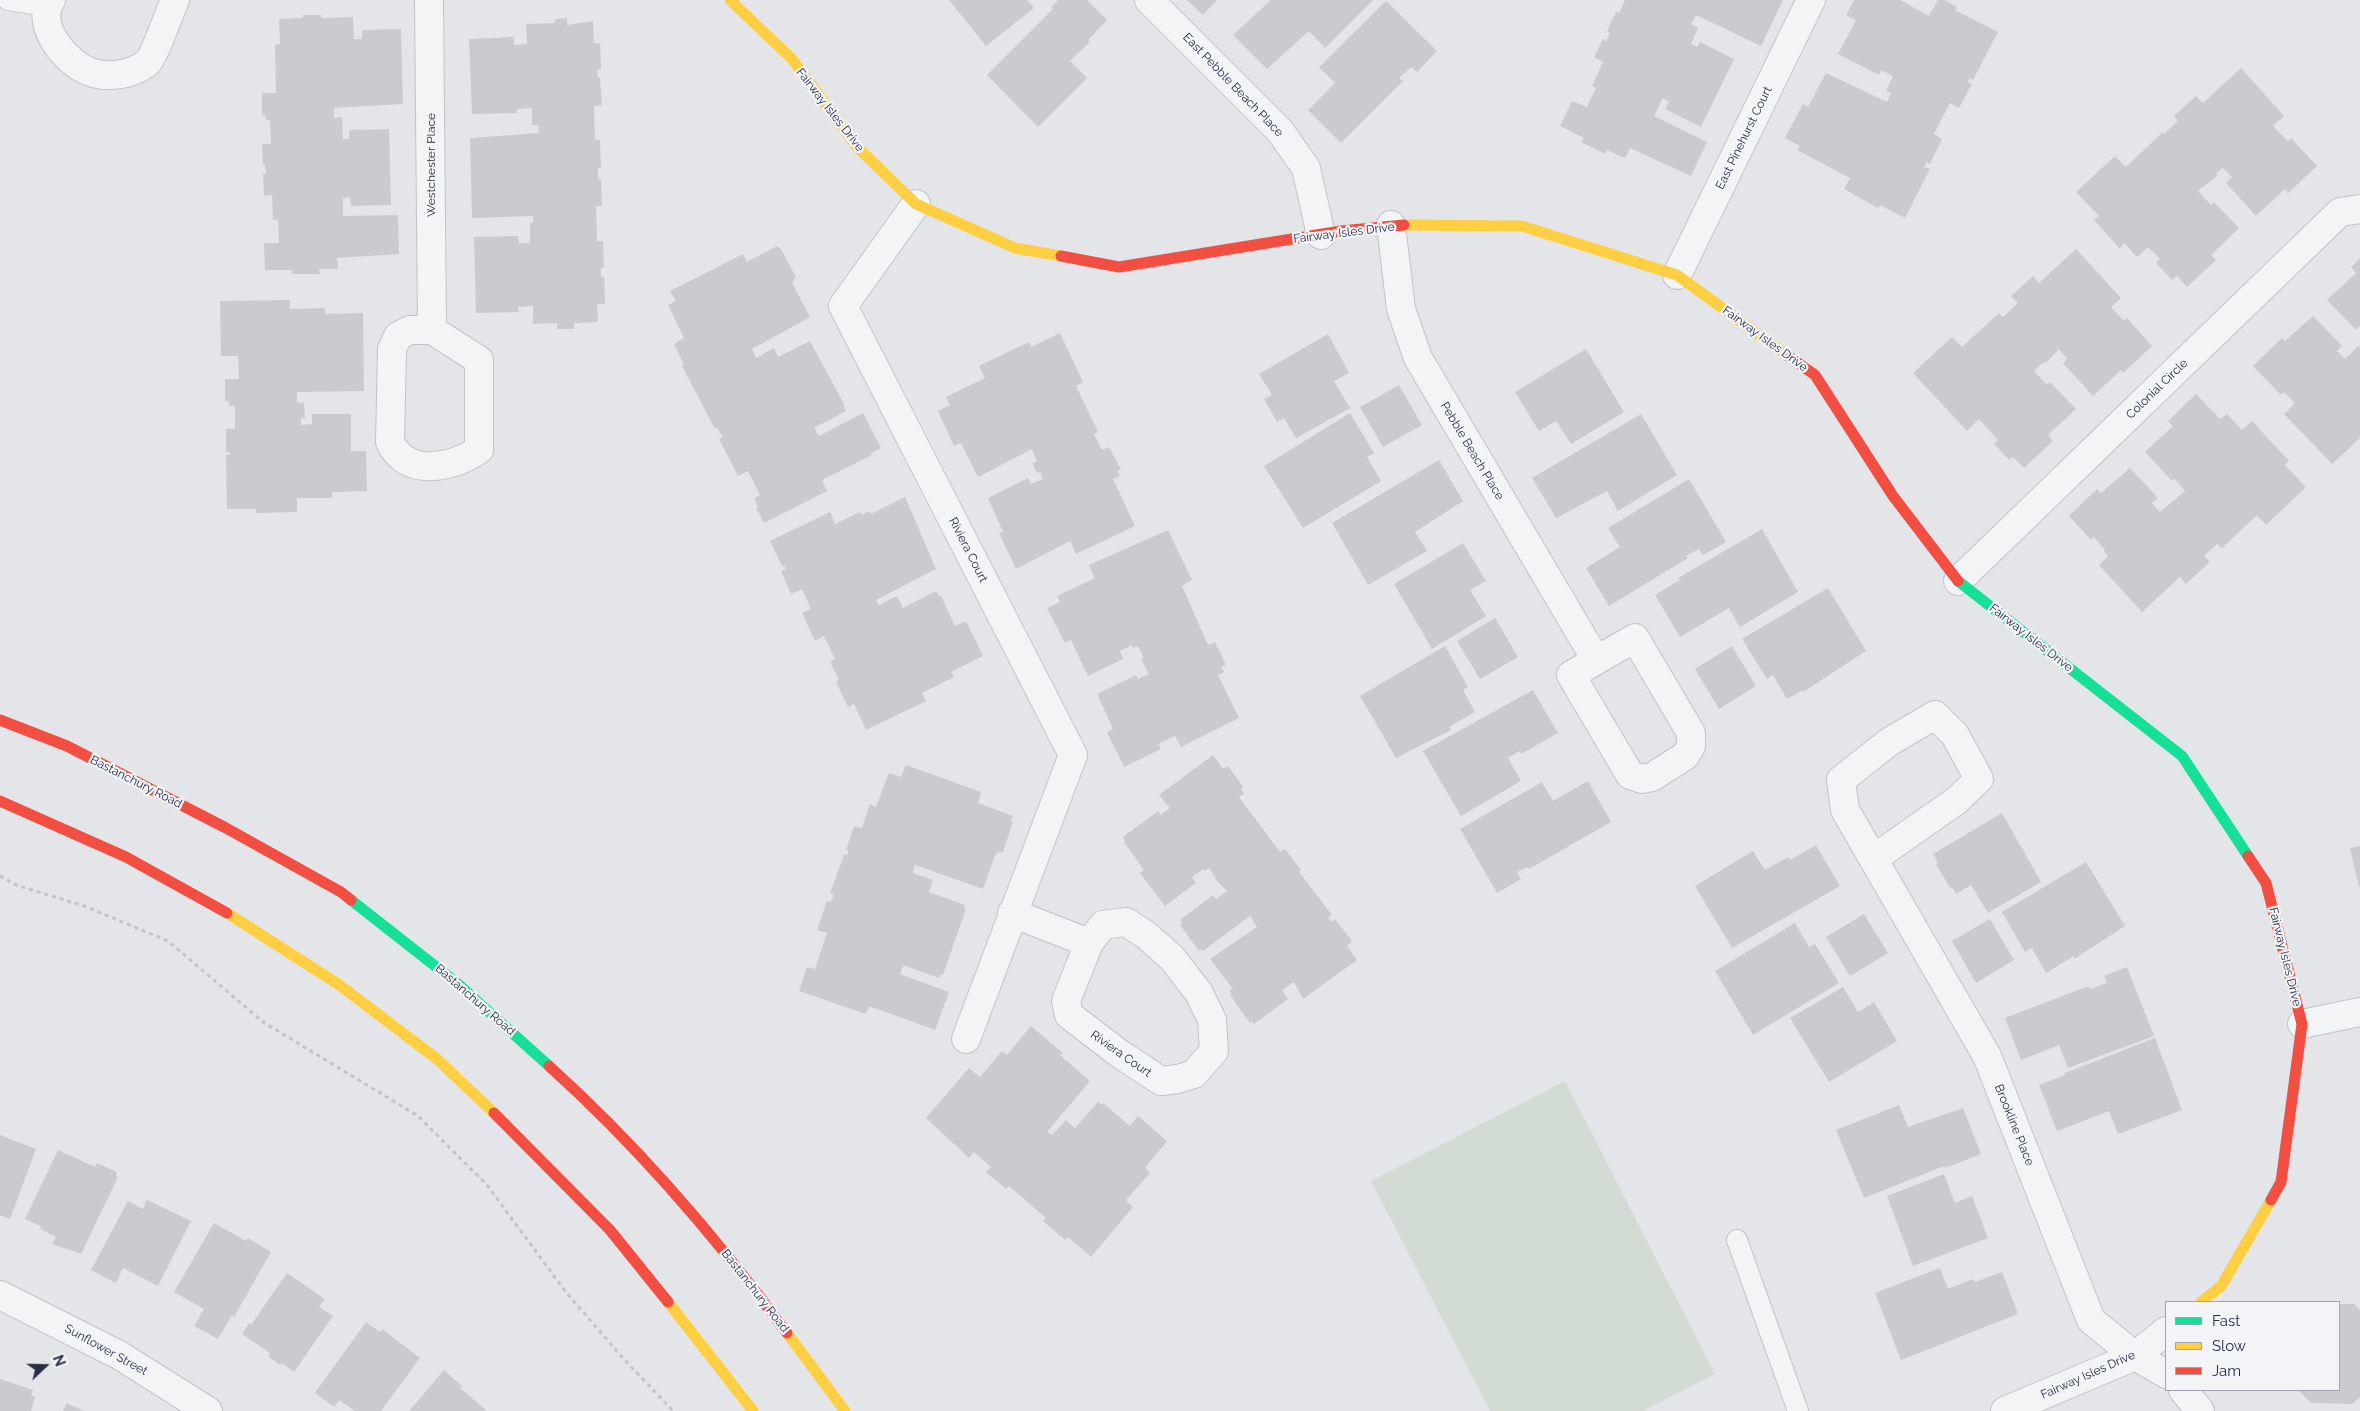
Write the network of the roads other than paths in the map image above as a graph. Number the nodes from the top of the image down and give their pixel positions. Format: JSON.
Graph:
{"nodes":[{"id":1,"x":8,"y":0,"type":"edge"},
{"id":2,"x":175,"y":0,"type":"edge"},
{"id":3,"x":429,"y":0,"type":"edge"},
{"id":4,"x":730,"y":0,"type":"edge"},
{"id":5,"x":1149,"y":0,"type":"edge"},
{"id":6,"x":1811,"y":0,"type":"edge"},
{"id":7,"x":49,"y":3,"type":"edge"},
{"id":8,"x":916,"y":204,"type":"junction"},
{"id":9,"x":2360,"y":209,"type":"edge"},
{"id":10,"x":1391,"y":225,"type":"junction"},
{"id":11,"x":1321,"y":235,"type":"junction"},
{"id":12,"x":1677,"y":275,"type":"junction"},
{"id":13,"x":432,"y":330,"type":"junction"},
{"id":14,"x":1958,"y":581,"type":"junction"},
{"id":15,"x":1596,"y":660,"type":"junction"},
{"id":16,"x":0,"y":720,"type":"edge"},
{"id":17,"x":0,"y":801,"type":"edge"},
{"id":18,"x":1873,"y":859,"type":"junction"},
{"id":19,"x":1012,"y":914,"type":"junction"},
{"id":20,"x":1088,"y":943,"type":"junction"},
{"id":21,"x":2360,"y":1012,"type":"edge"},
{"id":22,"x":2302,"y":1024,"type":"junction"},
{"id":23,"x":966,"y":1039,"type":"dead end"},
{"id":24,"x":1737,"y":1240,"type":"dead end"},
{"id":25,"x":0,"y":1295,"type":"edge"},
{"id":26,"x":2202,"y":1301,"type":"edge"},
{"id":27,"x":2165,"y":1332,"type":"edge"},
{"id":28,"x":2134,"y":1356,"type":"junction"},
{"id":29,"x":2165,"y":1373,"type":"edge"},
{"id":30,"x":2184,"y":1391,"type":"edge"},
{"id":31,"x":208,"y":1411,"type":"edge"},
{"id":32,"x":752,"y":1411,"type":"edge"},
{"id":33,"x":845,"y":1411,"type":"edge"},
{"id":34,"x":1798,"y":1411,"type":"edge"},
{"id":35,"x":2005,"y":1411,"type":"edge"},
{"id":36,"x":2200,"y":1411,"type":"edge"}],
"edges":[{"from":1,"to":7,"type":"lane"},
{"from":2,"to":7,"type":"street"},
{"from":3,"to":13,"type":"street","name":"Westchester Place"},
{"from":4,"to":8,"type":"street","name":"Fairway Isles Drive"},
{"from":5,"to":11,"type":"street","name":"East Pebble Beach Place"},
{"from":6,"to":12,"type":"street","name":"East Pinehurst Court"},
{"from":8,"to":11,"type":"street","name":"Fairway Isles Drive"},
{"from":8,"to":19,"type":"street","name":"Riviera Court"},
{"from":9,"to":14,"type":"street","name":"Colonial Circle"},
{"from":10,"to":11,"type":"street","name":"Fairway Isles Drive"},
{"from":10,"to":12,"type":"street","name":"Fairway Isles Drive"},
{"from":10,"to":15,"type":"street","name":"Pebble Beach Place"},
{"from":12,"to":14,"type":"street","name":"Fairway Isles Drive"},
{"from":13,"to":13,"type":"street"},
{"from":14,"to":22,"type":"street","name":"Fairway Isles Drive"},
{"from":15,"to":15,"type":"street"},
{"from":16,"to":33,"type":"street","name":"Bastanchury Road"},
{"from":17,"to":32,"type":"street"},
{"from":18,"to":18,"type":"street","name":"Brookline Place"},
{"from":18,"to":28,"type":"street","name":"Brookline Place"},
{"from":19,"to":20,"type":"street"},
{"from":19,"to":23,"type":"street","name":"Riviera Court"},
{"from":20,"to":20,"type":"street","name":"Riviera Court"},
{"from":21,"to":22,"type":"street"},
{"from":22,"to":26,"type":"street","name":"Fairway Isles Drive"},
{"from":24,"to":34,"type":"lane"},
{"from":25,"to":31,"type":"street","name":"Sunflower Street"},
{"from":27,"to":28,"type":"street","name":"Fairway Isles Drive"},
{"from":28,"to":29,"type":"street","name":"Brookline Place"},
{"from":28,"to":35,"type":"street","name":"Fairway Isles Drive"},
{"from":30,"to":36,"type":"street"}]}
